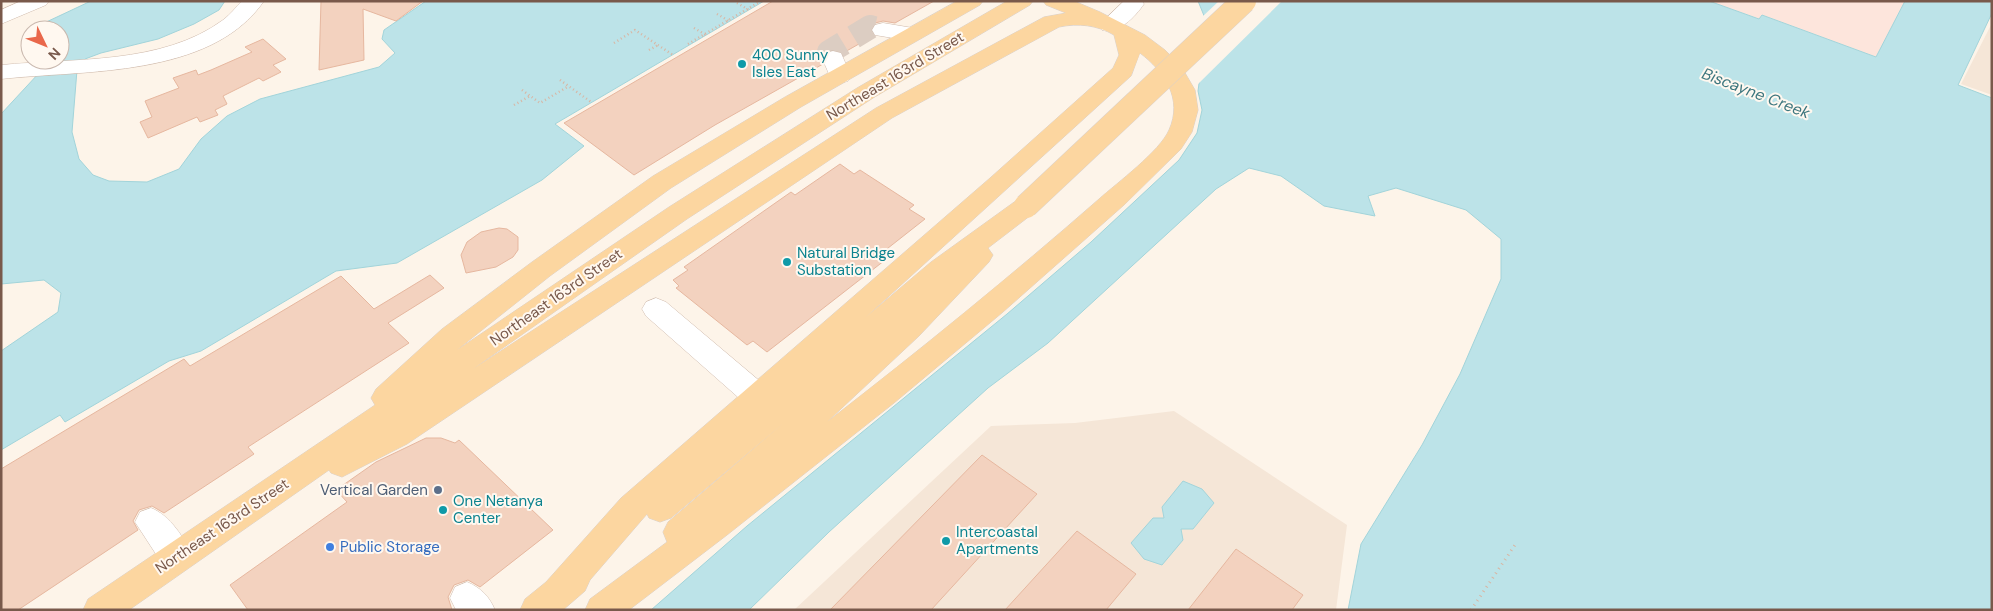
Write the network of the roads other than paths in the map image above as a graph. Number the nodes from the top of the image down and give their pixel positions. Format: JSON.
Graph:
{"nodes":[{"id":1,"x":39,"y":1,"type":"edge"},
{"id":2,"x":254,"y":1,"type":"edge"},
{"id":3,"x":973,"y":1,"type":"edge"},
{"id":4,"x":1023,"y":1,"type":"edge"},
{"id":5,"x":1053,"y":1,"type":"edge"},
{"id":6,"x":1244,"y":1,"type":"edge"},
{"id":7,"x":1133,"y":4,"type":"dead end"},
{"id":8,"x":1,"y":18,"type":"edge"},
{"id":9,"x":1112,"y":27,"type":"junction"},
{"id":10,"x":883,"y":30,"type":"tunnel mouth"},
{"id":11,"x":911,"y":34,"type":"junction"},
{"id":12,"x":1,"y":72,"type":"edge"},
{"id":13,"x":1026,"y":206,"type":"junction"},
{"id":14,"x":656,"y":309,"type":"dead end"},
{"id":15,"x":758,"y":397,"type":"junction"},
{"id":16,"x":315,"y":463,"type":"junction"},
{"id":17,"x":151,"y":522,"type":"dead end"},
{"id":18,"x":187,"y":551,"type":"junction"},
{"id":19,"x":548,"y":601,"type":"edge"},
{"id":20,"x":100,"y":610,"type":"edge"},
{"id":21,"x":588,"y":610,"type":"edge"},
{"id":22,"x":602,"y":610,"type":"edge"}],
"edges":[{"from":1,"to":8,"type":"street"},
{"from":2,"to":12,"type":"street"},
{"from":3,"to":11,"type":"main road"},
{"from":4,"to":16,"type":"main road","name":"Northeast 163rd Street"},
{"from":5,"to":9,"type":"main road"},
{"from":6,"to":13,"type":"main road","bridge":true},
{"from":7,"to":9,"type":"street"},
{"from":9,"to":15,"type":"main road"},
{"from":9,"to":18,"type":"main road"},
{"from":9,"to":22,"type":"main road"},
{"from":10,"to":11,"type":"street"},
{"from":11,"to":16,"type":"main road"},
{"from":13,"to":19,"type":"main road"},
{"from":13,"to":21,"type":"main road"},
{"from":14,"to":15,"type":"street"},
{"from":15,"to":19,"type":"main road"},
{"from":16,"to":18,"type":"main road","name":"Northeast 163rd Street"},
{"from":17,"to":18,"type":"street"},
{"from":18,"to":20,"type":"main road","name":"Northeast 163rd Street"}]}
